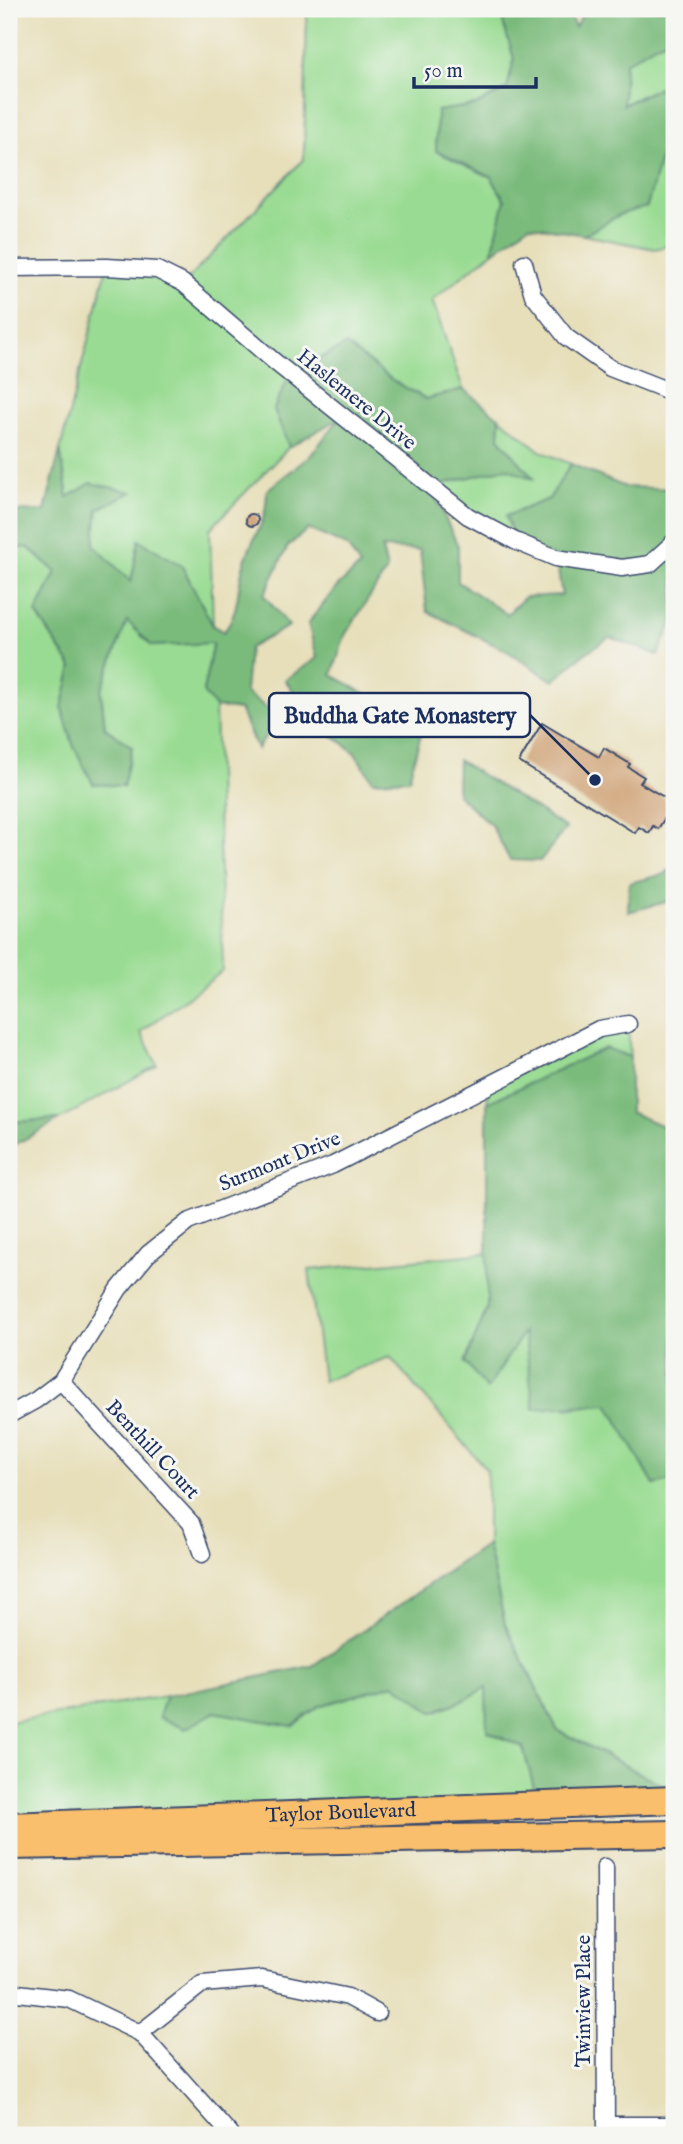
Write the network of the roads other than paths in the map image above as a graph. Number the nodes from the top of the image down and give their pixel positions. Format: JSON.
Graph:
{"nodes":[{"id":1,"x":524,"y":263,"type":"dead end"},
{"id":2,"x":9,"y":268,"type":"edge"},
{"id":3,"x":674,"y":393,"type":"edge"},
{"id":4,"x":674,"y":542,"type":"edge"},
{"id":5,"x":628,"y":1024,"type":"dead end"},
{"id":6,"x":61,"y":1381,"type":"junction"},
{"id":7,"x":9,"y":1415,"type":"edge"},
{"id":8,"x":202,"y":1554,"type":"dead end"},
{"id":9,"x":674,"y":1800,"type":"edge"},
{"id":10,"x":9,"y":1826,"type":"edge"},
{"id":11,"x":674,"y":1835,"type":"edge"},
{"id":12,"x":9,"y":1846,"type":"edge"},
{"id":13,"x":605,"y":1867,"type":"dead end"},
{"id":14,"x":9,"y":1992,"type":"edge"},
{"id":15,"x":377,"y":2013,"type":"dead end"},
{"id":16,"x":140,"y":2033,"type":"junction"},
{"id":17,"x":674,"y":2125,"type":"edge"},
{"id":18,"x":606,"y":2130,"type":"edge"},
{"id":19,"x":231,"y":2135,"type":"edge"}],
"edges":[{"from":1,"to":3,"type":"street"},
{"from":2,"to":4,"type":"street","name":"Haslemere Drive"},
{"from":5,"to":6,"type":"street","name":"Surmont Drive"},
{"from":6,"to":7,"type":"street","name":"Surmont Drive"},
{"from":6,"to":8,"type":"street","name":"Benthill Court"},
{"from":9,"to":10,"type":"main road","name":"Taylor Boulevard"},
{"from":11,"to":12,"type":"main road","name":"Taylor Boulevard"},
{"from":13,"to":18,"type":"street","name":"Twinview Place"},
{"from":14,"to":16,"type":"street"},
{"from":15,"to":16,"type":"street"},
{"from":16,"to":19,"type":"street"},
{"from":17,"to":18,"type":"street"}]}
